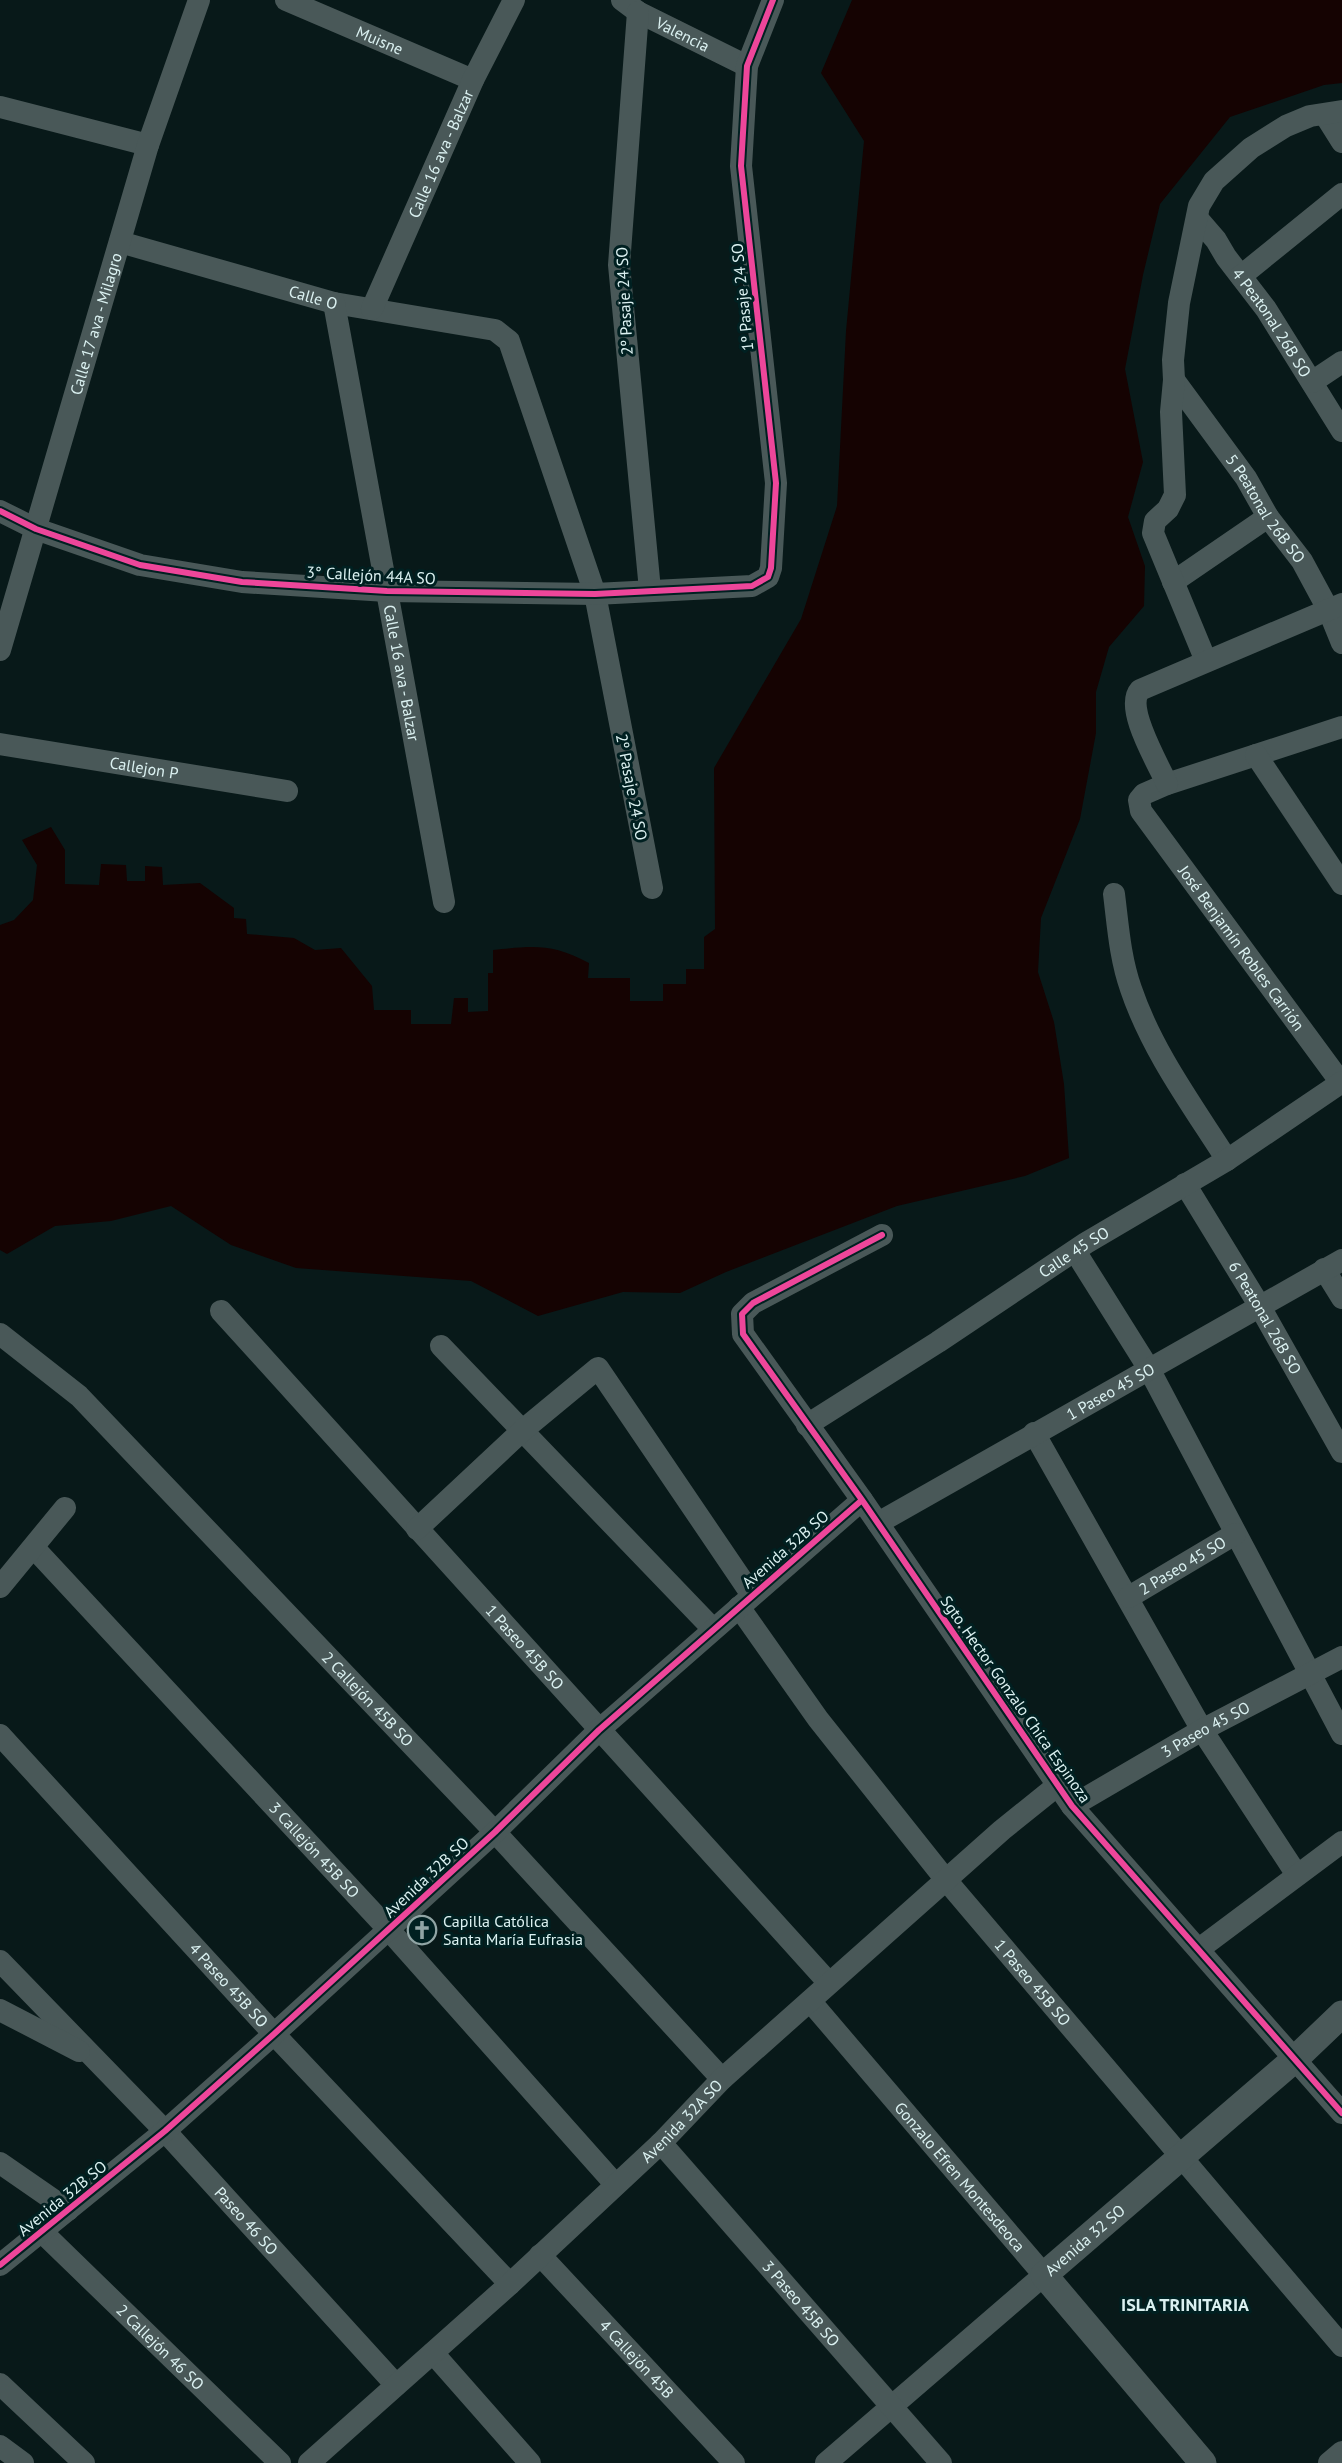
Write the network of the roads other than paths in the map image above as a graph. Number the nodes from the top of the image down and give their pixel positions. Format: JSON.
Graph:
{"nodes":[{"id":1,"x":200,"y":0,"type":"edge"},
{"id":2,"x":286,"y":0,"type":"edge"},
{"id":3,"x":514,"y":0,"type":"edge"},
{"id":4,"x":773,"y":0,"type":"edge"},
{"id":5,"x":630,"y":6,"type":"edge"},
{"id":6,"x":747,"y":66,"type":"junction"},
{"id":7,"x":473,"y":80,"type":"junction"},
{"id":8,"x":0,"y":107,"type":"edge"},
{"id":9,"x":1333,"y":113,"type":"edge"},
{"id":10,"x":1342,"y":142,"type":"edge"},
{"id":11,"x":148,"y":145,"type":"junction"},
{"id":12,"x":1342,"y":194,"type":"edge"},
{"id":13,"x":1197,"y":218,"type":"junction"},
{"id":14,"x":120,"y":242,"type":"junction"},
{"id":15,"x":1241,"y":276,"type":"junction"},
{"id":16,"x":334,"y":303,"type":"junction"},
{"id":17,"x":372,"y":309,"type":"junction"},
{"id":18,"x":508,"y":341,"type":"joint"},
{"id":19,"x":1342,"y":362,"type":"edge"},
{"id":20,"x":1174,"y":380,"type":"junction"},
{"id":21,"x":1312,"y":382,"type":"junction"},
{"id":22,"x":1342,"y":431,"type":"edge"},
{"id":23,"x":0,"y":511,"type":"edge"},
{"id":24,"x":1268,"y":517,"type":"junction"},
{"id":25,"x":36,"y":529,"type":"junction"},
{"id":26,"x":1173,"y":582,"type":"junction"},
{"id":27,"x":752,"y":586,"type":"joint"},
{"id":28,"x":650,"y":590,"type":"junction"},
{"id":29,"x":387,"y":591,"type":"junction"},
{"id":30,"x":595,"y":594,"type":"junction"},
{"id":31,"x":1335,"y":607,"type":"edge"},
{"id":32,"x":1342,"y":643,"type":"edge"},
{"id":33,"x":0,"y":650,"type":"edge"},
{"id":34,"x":1206,"y":661,"type":"junction"},
{"id":35,"x":1342,"y":727,"type":"edge"},
{"id":36,"x":0,"y":744,"type":"edge"},
{"id":37,"x":1256,"y":755,"type":"junction"},
{"id":38,"x":1167,"y":784,"type":"junction"},
{"id":39,"x":287,"y":791,"type":"dead end"},
{"id":40,"x":1342,"y":885,"type":"edge"},
{"id":41,"x":652,"y":888,"type":"dead end"},
{"id":42,"x":1114,"y":894,"type":"dead end"},
{"id":43,"x":444,"y":902,"type":"dead end"},
{"id":44,"x":1342,"y":1083,"type":"edge"},
{"id":45,"x":1227,"y":1160,"type":"junction"},
{"id":46,"x":1185,"y":1184,"type":"junction"},
{"id":47,"x":882,"y":1235,"type":"dead end"},
{"id":48,"x":1075,"y":1251,"type":"junction"},
{"id":49,"x":1333,"y":1264,"type":"edge"},
{"id":50,"x":1342,"y":1298,"type":"edge"},
{"id":51,"x":1259,"y":1305,"type":"junction"},
{"id":52,"x":221,"y":1311,"type":"dead end"},
{"id":53,"x":0,"y":1334,"type":"edge"},
{"id":54,"x":441,"y":1346,"type":"dead end"},
{"id":55,"x":1149,"y":1370,"type":"junction"},
{"id":56,"x":807,"y":1425,"type":"junction"},
{"id":57,"x":523,"y":1430,"type":"junction"},
{"id":58,"x":1034,"y":1433,"type":"junction"},
{"id":59,"x":1342,"y":1452,"type":"edge"},
{"id":60,"x":862,"y":1500,"type":"junction"},
{"id":61,"x":65,"y":1508,"type":"dead end"},
{"id":62,"x":878,"y":1523,"type":"junction"},
{"id":63,"x":417,"y":1529,"type":"junction"},
{"id":64,"x":1235,"y":1534,"type":"junction"},
{"id":65,"x":34,"y":1548,"type":"junction"},
{"id":66,"x":0,"y":1587,"type":"edge"},
{"id":67,"x":1129,"y":1597,"type":"junction"},
{"id":68,"x":745,"y":1601,"type":"junction"},
{"id":69,"x":713,"y":1629,"type":"junction"},
{"id":70,"x":1342,"y":1657,"type":"edge"},
{"id":71,"x":1311,"y":1674,"type":"junction"},
{"id":72,"x":599,"y":1730,"type":"junction"},
{"id":73,"x":1202,"y":1730,"type":"junction"},
{"id":74,"x":1342,"y":1734,"type":"edge"},
{"id":75,"x":0,"y":1735,"type":"edge"},
{"id":76,"x":1058,"y":1785,"type":"junction"},
{"id":77,"x":1072,"y":1806,"type":"junction"},
{"id":78,"x":495,"y":1832,"type":"junction"},
{"id":79,"x":1342,"y":1842,"type":"edge"},
{"id":80,"x":1297,"y":1875,"type":"junction"},
{"id":81,"x":946,"y":1880,"type":"junction"},
{"id":82,"x":389,"y":1930,"type":"junction"},
{"id":83,"x":1199,"y":1949,"type":"junction"},
{"id":84,"x":0,"y":1961,"type":"edge"},
{"id":85,"x":829,"y":1983,"type":"junction"},
{"id":86,"x":810,"y":2001,"type":"junction"},
{"id":87,"x":0,"y":2010,"type":"edge"},
{"id":88,"x":1342,"y":2014,"type":"edge"},
{"id":89,"x":274,"y":2034,"type":"junction"},
{"id":90,"x":1295,"y":2059,"type":"junction"},
{"id":91,"x":96,"y":2060,"type":"junction"},
{"id":92,"x":722,"y":2079,"type":"junction"},
{"id":93,"x":1342,"y":2113,"type":"edge"},
{"id":94,"x":165,"y":2131,"type":"junction"},
{"id":95,"x":662,"y":2144,"type":"junction"},
{"id":96,"x":1182,"y":2157,"type":"junction"},
{"id":97,"x":0,"y":2163,"type":"edge"},
{"id":98,"x":615,"y":2184,"type":"junction"},
{"id":99,"x":68,"y":2210,"type":"junction"},
{"id":100,"x":42,"y":2232,"type":"junction"},
{"id":101,"x":540,"y":2255,"type":"junction"},
{"id":102,"x":0,"y":2265,"type":"edge"},
{"id":103,"x":1044,"y":2275,"type":"junction"},
{"id":104,"x":510,"y":2284,"type":"junction"},
{"id":105,"x":1342,"y":2346,"type":"edge"},
{"id":106,"x":433,"y":2353,"type":"junction"},
{"id":107,"x":0,"y":2384,"type":"edge"},
{"id":108,"x":396,"y":2385,"type":"junction"},
{"id":109,"x":892,"y":2407,"type":"junction"},
{"id":110,"x":0,"y":2446,"type":"edge"},
{"id":111,"x":1342,"y":2452,"type":"edge"},
{"id":112,"x":319,"y":2460,"type":"edge"},
{"id":113,"x":24,"y":2463,"type":"edge"},
{"id":114,"x":84,"y":2463,"type":"edge"},
{"id":115,"x":280,"y":2463,"type":"edge"},
{"id":116,"x":530,"y":2463,"type":"edge"},
{"id":117,"x":734,"y":2463,"type":"edge"},
{"id":118,"x":826,"y":2463,"type":"edge"},
{"id":119,"x":941,"y":2463,"type":"edge"},
{"id":120,"x":1203,"y":2463,"type":"edge"},
{"id":121,"x":1329,"y":2463,"type":"edge"}],
"edges":[{"from":1,"to":11,"type":"street","name":"Calle 17 ava - Milagro"},
{"from":2,"to":7,"type":"street","name":"Muisne"},
{"from":3,"to":7,"type":"street","name":"Calle 16 ava - Balzar"},
{"from":4,"to":6,"type":"street","name":"1º Pasaje 24 SO"},
{"from":5,"to":6,"type":"street","name":"Valencia"},
{"from":5,"to":28,"type":"street","name":"2º Pasaje 24 SO"},
{"from":6,"to":27,"type":"street","name":"1º Pasaje 24 SO"},
{"from":7,"to":17,"type":"street","name":"Calle 16 ava - Balzar"},
{"from":8,"to":11,"type":"street"},
{"from":9,"to":10,"type":"street"},
{"from":9,"to":13,"type":"street"},
{"from":11,"to":14,"type":"street","name":"Calle 17 ava - Milagro"},
{"from":12,"to":15,"type":"street"},
{"from":13,"to":15,"type":"street","name":"4 Peatonal 26B SO"},
{"from":13,"to":20,"type":"street"},
{"from":14,"to":16,"type":"street","name":"Calle O"},
{"from":14,"to":25,"type":"street","name":"Calle 17 ava - Milagro"},
{"from":15,"to":21,"type":"street","name":"4 Peatonal 26B SO"},
{"from":16,"to":17,"type":"street","name":"Calle O"},
{"from":16,"to":29,"type":"street","name":"Calle 16 ava - Balzar"},
{"from":17,"to":18,"type":"street","name":"Calle O"},
{"from":18,"to":30,"type":"street","name":"2º Pasaje 24 SO"},
{"from":19,"to":21,"type":"street"},
{"from":20,"to":24,"type":"street","name":"5 Peatonal 26B SO"},
{"from":20,"to":26,"type":"street"},
{"from":21,"to":22,"type":"street","name":"4 Peatonal 26B SO"},
{"from":23,"to":25,"type":"street","name":"3° Callejón 44A SO"},
{"from":24,"to":26,"type":"street"},
{"from":24,"to":31,"type":"street","name":"5 Peatonal 26B SO"},
{"from":25,"to":29,"type":"street","name":"3° Callejón 44A SO"},
{"from":25,"to":33,"type":"street","name":"Calle 17 ava - Milagro"},
{"from":26,"to":34,"type":"street"},
{"from":27,"to":28,"type":"street","name":"3° Callejón 44A SO"},
{"from":28,"to":30,"type":"street","name":"3° Callejón 44A SO"},
{"from":29,"to":30,"type":"street","name":"3° Callejón 44A SO"},
{"from":29,"to":43,"type":"street","name":"Calle 16 ava - Balzar"},
{"from":30,"to":41,"type":"street","name":"2º Pasaje 24 SO"},
{"from":31,"to":32,"type":"street","name":"5 Peatonal 26B SO"},
{"from":31,"to":34,"type":"street"},
{"from":34,"to":38,"type":"street"},
{"from":35,"to":37,"type":"street"},
{"from":36,"to":39,"type":"street","name":"Callejon P"},
{"from":37,"to":38,"type":"street"},
{"from":37,"to":40,"type":"street"},
{"from":38,"to":44,"type":"street","name":"José Benjamín Robles Carrión"},
{"from":42,"to":45,"type":"street"},
{"from":44,"to":45,"type":"street","name":"Calle 45 SO"},
{"from":45,"to":46,"type":"street","name":"Calle 45 SO"},
{"from":46,"to":48,"type":"street","name":"Calle 45 SO"},
{"from":46,"to":51,"type":"street","name":"6 Peatonal 26B SO"},
{"from":47,"to":56,"type":"street","name":"Sgto. Hector Gonzalo Chica Espinoza"},
{"from":48,"to":55,"type":"street"},
{"from":48,"to":56,"type":"street","name":"Calle 45 SO"},
{"from":49,"to":50,"type":"street"},
{"from":49,"to":51,"type":"street","name":"1 Paseo 45 SO"},
{"from":51,"to":55,"type":"street","name":"1 Paseo 45 SO"},
{"from":51,"to":59,"type":"street","name":"6 Peatonal 26B SO"},
{"from":52,"to":63,"type":"street","name":"1 Paseo 45B SO"},
{"from":53,"to":78,"type":"street","name":"2 Callejón 45B SO"},
{"from":54,"to":57,"type":"street"},
{"from":55,"to":58,"type":"street","name":"1 Paseo 45 SO"},
{"from":55,"to":64,"type":"street"},
{"from":56,"to":60,"type":"street","name":"Sgto. Hector Gonzalo Chica Espinoza"},
{"from":57,"to":63,"type":"street"},
{"from":57,"to":68,"type":"street","name":"1 Paseo 45B SO"},
{"from":57,"to":69,"type":"street"},
{"from":58,"to":62,"type":"street","name":"1 Paseo 45 SO"},
{"from":58,"to":67,"type":"street"},
{"from":60,"to":62,"type":"street","name":"Sgto. Hector Gonzalo Chica Espinoza"},
{"from":60,"to":68,"type":"street","name":"Avenida 32B SO"},
{"from":61,"to":65,"type":"street"},
{"from":62,"to":76,"type":"street","name":"Sgto. Hector Gonzalo Chica Espinoza"},
{"from":63,"to":72,"type":"street","name":"1 Paseo 45B SO"},
{"from":64,"to":67,"type":"street","name":"2 Paseo 45 SO"},
{"from":64,"to":71,"type":"street"},
{"from":65,"to":66,"type":"street"},
{"from":65,"to":82,"type":"street","name":"3 Callejón 45B SO"},
{"from":67,"to":73,"type":"street"},
{"from":68,"to":69,"type":"street","name":"Avenida 32B SO"},
{"from":68,"to":81,"type":"street","name":"1 Paseo 45B SO"},
{"from":69,"to":72,"type":"street","name":"Avenida 32B SO"},
{"from":70,"to":71,"type":"street","name":"3 Paseo 45 SO"},
{"from":71,"to":73,"type":"street","name":"3 Paseo 45 SO"},
{"from":71,"to":74,"type":"street"},
{"from":72,"to":78,"type":"street","name":"Avenida 32B SO"},
{"from":72,"to":85,"type":"street","name":"1 Paseo 45B SO"},
{"from":73,"to":77,"type":"street","name":"3 Paseo 45 SO"},
{"from":73,"to":80,"type":"street"},
{"from":75,"to":89,"type":"street","name":"4 Paseo 45B SO"},
{"from":76,"to":77,"type":"street","name":"Sgto. Hector Gonzalo Chica Espinoza"},
{"from":76,"to":81,"type":"street","name":"Avenida 32A SO"},
{"from":77,"to":83,"type":"street","name":"Sgto. Hector Gonzalo Chica Espinoza"},
{"from":78,"to":82,"type":"street","name":"Avenida 32B SO"},
{"from":78,"to":92,"type":"street","name":"2 Callejón 45B SO"},
{"from":79,"to":80,"type":"street"},
{"from":80,"to":83,"type":"street"},
{"from":81,"to":85,"type":"street","name":"Avenida 32A SO"},
{"from":81,"to":96,"type":"street","name":"1 Paseo 45B SO"},
{"from":82,"to":89,"type":"street","name":"Avenida 32B SO"},
{"from":82,"to":98,"type":"street","name":"3 Callejón 45B SO"},
{"from":83,"to":90,"type":"street","name":"Sgto. Hector Gonzalo Chica Espinoza"},
{"from":84,"to":91,"type":"street","name":"Paseo 46 SO"},
{"from":85,"to":86,"type":"street","name":"Avenida 32A SO"},
{"from":86,"to":92,"type":"street","name":"Avenida 32A SO"},
{"from":86,"to":103,"type":"street","name":"Gonzalo Efren Montesdeoca"},
{"from":87,"to":91,"type":"street","name":"Paseo 46 SO"},
{"from":88,"to":90,"type":"street","name":"Avenida 32 SO"},
{"from":89,"to":94,"type":"street","name":"Avenida 32B SO"},
{"from":89,"to":104,"type":"street","name":"4 Paseo 45B SO"},
{"from":90,"to":93,"type":"street","name":"Sgto. Hector Gonzalo Chica Espinoza"},
{"from":90,"to":96,"type":"street","name":"Avenida 32 SO"},
{"from":91,"to":94,"type":"street","name":"Paseo 46 SO"},
{"from":92,"to":95,"type":"street","name":"Avenida 32A SO"},
{"from":94,"to":99,"type":"street","name":"Avenida 32B SO"},
{"from":94,"to":108,"type":"street","name":"Paseo 46 SO"},
{"from":95,"to":98,"type":"street","name":"Avenida 32A SO"},
{"from":95,"to":109,"type":"street","name":"3 Paseo 45B SO"},
{"from":96,"to":103,"type":"street","name":"Avenida 32 SO"},
{"from":96,"to":105,"type":"street","name":"1 Paseo 45B SO"},
{"from":97,"to":99,"type":"street"},
{"from":98,"to":101,"type":"street","name":"Avenida 32A SO"},
{"from":99,"to":100,"type":"street","name":"Avenida 32B SO"},
{"from":100,"to":102,"type":"street","name":"Avenida 32B SO"},
{"from":100,"to":115,"type":"street","name":"2 Callejón 46 SO"},
{"from":101,"to":104,"type":"street","name":"Avenida 32A SO"},
{"from":101,"to":117,"type":"street","name":"4 Callejón 45B"},
{"from":103,"to":109,"type":"street","name":"Avenida 32 SO"},
{"from":103,"to":120,"type":"street","name":"Gonzalo Efren Montesdeoca"},
{"from":104,"to":106,"type":"street","name":"Avenida 32A SO"},
{"from":106,"to":108,"type":"street","name":"Avenida 32A SO"},
{"from":106,"to":116,"type":"street"},
{"from":107,"to":114,"type":"street"},
{"from":108,"to":112,"type":"street","name":"Avenida 32A SO"},
{"from":109,"to":118,"type":"street","name":"Avenida 32 SO"},
{"from":109,"to":119,"type":"street","name":"3 Paseo 45B SO"},
{"from":110,"to":113,"type":"street"},
{"from":111,"to":121,"type":"street"}]}
